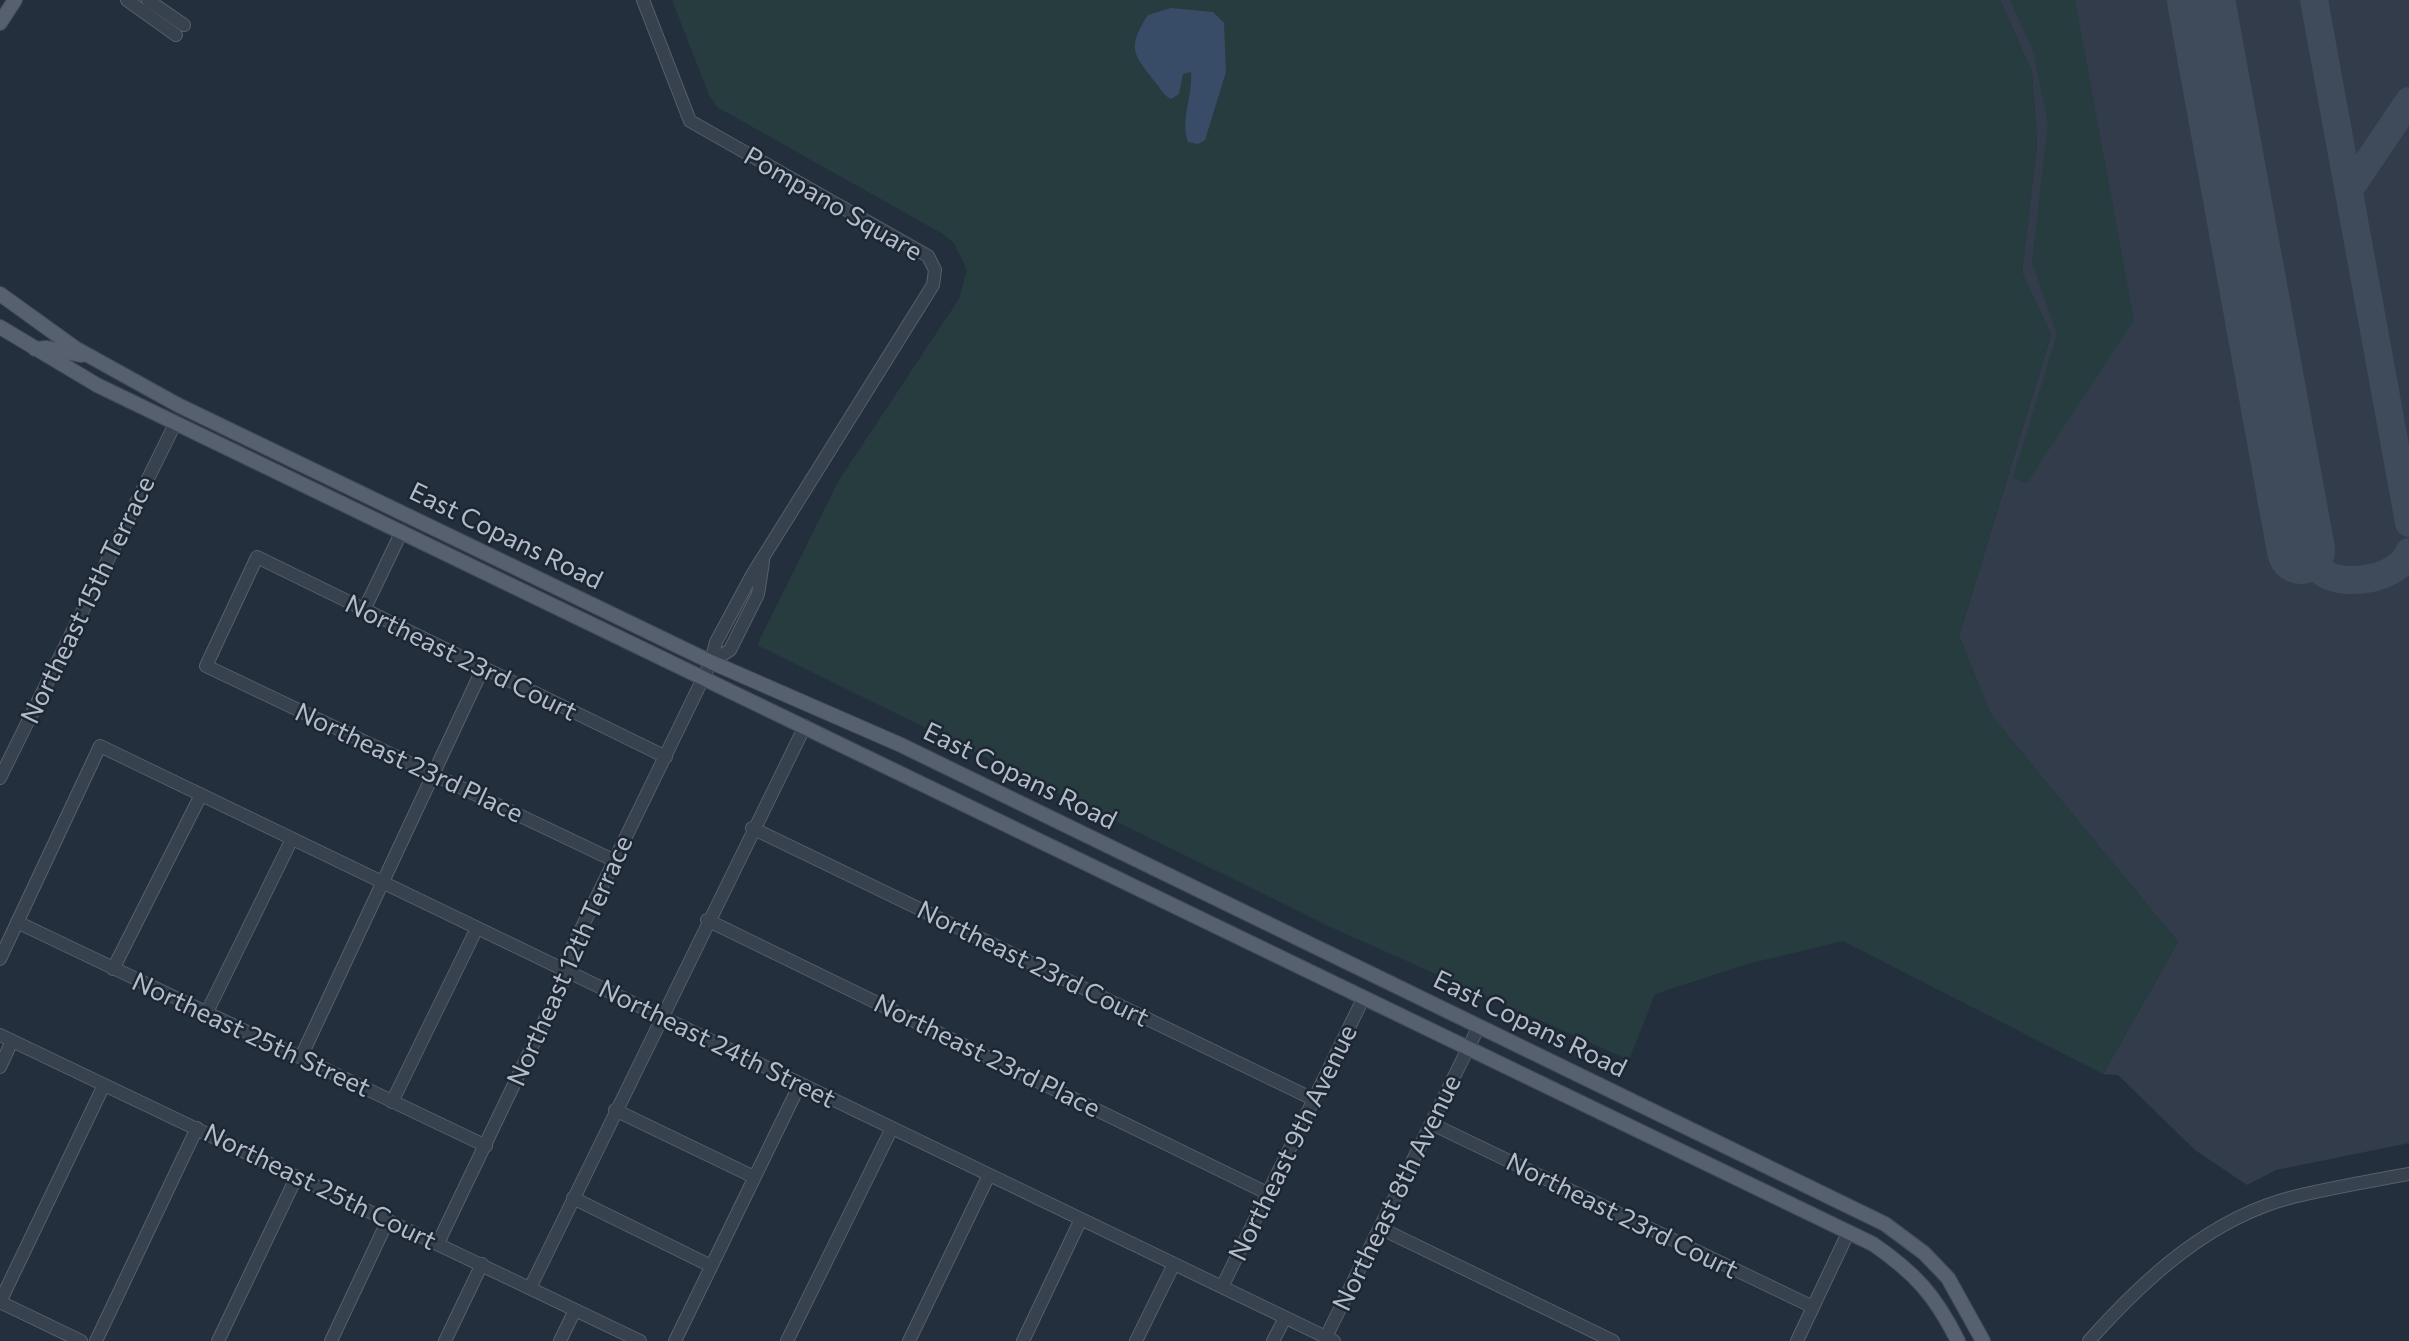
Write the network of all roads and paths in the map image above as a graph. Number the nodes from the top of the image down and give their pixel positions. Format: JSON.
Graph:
{"nodes":[{"id":1,"x":15,"y":0,"type":"edge"},
{"id":2,"x":127,"y":0,"type":"edge"},
{"id":3,"x":148,"y":0,"type":"edge"},
{"id":4,"x":643,"y":0,"type":"edge"},
{"id":5,"x":0,"y":23,"type":"edge"},
{"id":6,"x":0,"y":294,"type":"edge"},
{"id":7,"x":0,"y":327,"type":"edge"},
{"id":8,"x":34,"y":349,"type":"junction"},
{"id":9,"x":89,"y":356,"type":"junction"},
{"id":10,"x":176,"y":422,"type":"junction"},
{"id":11,"x":403,"y":514,"type":"junction"},
{"id":12,"x":375,"y":519,"type":"junction"},
{"id":13,"x":430,"y":527,"type":"junction"},
{"id":14,"x":402,"y":531,"type":"junction"},
{"id":15,"x":364,"y":610,"type":"junction"},
{"id":16,"x":711,"y":662,"type":"junction"},
{"id":17,"x":206,"y":666,"type":"joint"},
{"id":18,"x":482,"y":670,"type":"junction"},
{"id":19,"x":702,"y":679,"type":"junction"},
{"id":20,"x":804,"y":726,"type":"junction"},
{"id":21,"x":666,"y":757,"type":"junction"},
{"id":22,"x":432,"y":774,"type":"junction"},
{"id":23,"x":0,"y":778,"type":"edge"},
{"id":24,"x":201,"y":795,"type":"junction"},
{"id":25,"x":752,"y":828,"type":"junction"},
{"id":26,"x":292,"y":839,"type":"junction"},
{"id":27,"x":613,"y":860,"type":"junction"},
{"id":28,"x":383,"y":883,"type":"junction"},
{"id":29,"x":707,"y":920,"type":"junction"},
{"id":30,"x":17,"y":922,"type":"junction"},
{"id":31,"x":477,"y":928,"type":"junction"},
{"id":32,"x":0,"y":959,"type":"edge"},
{"id":33,"x":113,"y":969,"type":"junction"},
{"id":34,"x":563,"y":970,"type":"junction"},
{"id":35,"x":1363,"y":999,"type":"junction"},
{"id":36,"x":206,"y":1014,"type":"junction"},
{"id":37,"x":660,"y":1016,"type":"junction"},
{"id":38,"x":1479,"y":1026,"type":"junction"},
{"id":39,"x":6,"y":1038,"type":"edge"},
{"id":40,"x":1468,"y":1049,"type":"junction"},
{"id":41,"x":301,"y":1057,"type":"junction"},
{"id":42,"x":0,"y":1067,"type":"edge"},
{"id":43,"x":800,"y":1084,"type":"junction"},
{"id":44,"x":104,"y":1085,"type":"junction"},
{"id":45,"x":1313,"y":1099,"type":"junction"},
{"id":46,"x":392,"y":1102,"type":"junction"},
{"id":47,"x":615,"y":1110,"type":"junction"},
{"id":48,"x":1432,"y":1124,"type":"junction"},
{"id":49,"x":197,"y":1128,"type":"junction"},
{"id":50,"x":892,"y":1128,"type":"junction"},
{"id":51,"x":486,"y":1146,"type":"junction"},
{"id":52,"x":2409,"y":1174,"type":"edge"},
{"id":53,"x":989,"y":1175,"type":"junction"},
{"id":54,"x":297,"y":1176,"type":"junction"},
{"id":55,"x":754,"y":1177,"type":"junction"},
{"id":56,"x":1267,"y":1193,"type":"junction"},
{"id":57,"x":573,"y":1198,"type":"junction"},
{"id":58,"x":1081,"y":1219,"type":"junction"},
{"id":59,"x":388,"y":1220,"type":"junction"},
{"id":60,"x":1380,"y":1228,"type":"junction"},
{"id":61,"x":1848,"y":1233,"type":"junction"},
{"id":62,"x":438,"y":1244,"type":"junction"},
{"id":63,"x":482,"y":1264,"type":"junction"},
{"id":64,"x":1174,"y":1264,"type":"junction"},
{"id":65,"x":711,"y":1266,"type":"junction"},
{"id":66,"x":530,"y":1287,"type":"junction"},
{"id":67,"x":1222,"y":1287,"type":"junction"},
{"id":68,"x":0,"y":1302,"type":"edge"},
{"id":69,"x":1813,"y":1307,"type":"junction"},
{"id":70,"x":575,"y":1310,"type":"junction"},
{"id":71,"x":1285,"y":1318,"type":"junction"},
{"id":72,"x":1330,"y":1339,"type":"edge"},
{"id":73,"x":2095,"y":1340,"type":"edge"},
{"id":74,"x":81,"y":1341,"type":"edge"},
{"id":75,"x":96,"y":1341,"type":"edge"},
{"id":76,"x":218,"y":1341,"type":"edge"},
{"id":77,"x":331,"y":1341,"type":"edge"},
{"id":78,"x":445,"y":1341,"type":"edge"},
{"id":79,"x":560,"y":1341,"type":"edge"},
{"id":80,"x":640,"y":1341,"type":"edge"},
{"id":81,"x":675,"y":1341,"type":"edge"},
{"id":82,"x":786,"y":1341,"type":"edge"},
{"id":83,"x":909,"y":1341,"type":"edge"},
{"id":84,"x":1023,"y":1341,"type":"edge"},
{"id":85,"x":1136,"y":1341,"type":"edge"},
{"id":86,"x":1273,"y":1341,"type":"edge"},
{"id":87,"x":1614,"y":1341,"type":"edge"},
{"id":88,"x":1797,"y":1341,"type":"edge"},
{"id":89,"x":1958,"y":1341,"type":"edge"},
{"id":90,"x":1983,"y":1341,"type":"edge"}],
"edges":[{"from":1,"to":5,"type":"main road"},
{"from":2,"to":3,"type":"street"},
{"from":4,"to":16,"type":"street","name":"Pompano Square"},
{"from":6,"to":9,"type":"main road","name":"East Copans Road"},
{"from":7,"to":8,"type":"main road","name":"East Copans Road"},
{"from":8,"to":9,"type":"main road"},
{"from":8,"to":10,"type":"main road","name":"East Copans Road"},
{"from":9,"to":11,"type":"main road","name":"East Copans Road"},
{"from":10,"to":12,"type":"main road","name":"East Copans Road"},
{"from":10,"to":23,"type":"street","name":"Northeast 15th Terrace"},
{"from":11,"to":12,"type":"main road"},
{"from":11,"to":13,"type":"main road","name":"East Copans Road"},
{"from":12,"to":14,"type":"main road","name":"East Copans Road"},
{"from":13,"to":14,"type":"main road"},
{"from":13,"to":16,"type":"main road","name":"East Copans Road"},
{"from":14,"to":15,"type":"street"},
{"from":14,"to":19,"type":"main road","name":"East Copans Road"},
{"from":15,"to":17,"type":"street","name":"Northeast 23rd Court"},
{"from":15,"to":18,"type":"street","name":"Northeast 23rd Court"},
{"from":16,"to":19,"type":"street","name":"Pompano Square"},
{"from":16,"to":38,"type":"main road","name":"East Copans Road"},
{"from":17,"to":22,"type":"street","name":"Northeast 23rd Place"},
{"from":18,"to":21,"type":"street","name":"Northeast 23rd Court"},
{"from":18,"to":22,"type":"street"},
{"from":19,"to":20,"type":"main road","name":"East Copans Road"},
{"from":19,"to":21,"type":"street","name":"Northeast 12th Terrace"},
{"from":20,"to":25,"type":"street"},
{"from":20,"to":35,"type":"main road","name":"East Copans Road"},
{"from":21,"to":27,"type":"street","name":"Northeast 12th Terrace"},
{"from":22,"to":27,"type":"street","name":"Northeast 23rd Place"},
{"from":22,"to":28,"type":"street"},
{"from":24,"to":26,"type":"street","name":"Northeast 24th Street"},
{"from":24,"to":30,"type":"street","name":"Northeast 24th Street"},
{"from":24,"to":33,"type":"street"},
{"from":25,"to":29,"type":"street"},
{"from":25,"to":45,"type":"street","name":"Northeast 23rd Court"},
{"from":26,"to":28,"type":"street","name":"Northeast 24th Street"},
{"from":26,"to":36,"type":"street"},
{"from":27,"to":34,"type":"street","name":"Northeast 12th Terrace"},
{"from":28,"to":31,"type":"street","name":"Northeast 24th Street"},
{"from":28,"to":41,"type":"street"},
{"from":29,"to":37,"type":"street"},
{"from":29,"to":56,"type":"street","name":"Northeast 23rd Place"},
{"from":30,"to":32,"type":"street"},
{"from":30,"to":33,"type":"street","name":"Northeast 25th Street"},
{"from":31,"to":34,"type":"street","name":"Northeast 24th Street"},
{"from":31,"to":46,"type":"street"},
{"from":33,"to":36,"type":"street","name":"Northeast 25th Street"},
{"from":34,"to":37,"type":"street","name":"Northeast 24th Street"},
{"from":34,"to":51,"type":"street","name":"Northeast 12th Terrace"},
{"from":35,"to":40,"type":"main road","name":"East Copans Road"},
{"from":35,"to":45,"type":"street","name":"Northeast 9th Avenue"},
{"from":36,"to":41,"type":"street","name":"Northeast 25th Street"},
{"from":37,"to":43,"type":"street","name":"Northeast 24th Street"},
{"from":37,"to":47,"type":"street"},
{"from":38,"to":40,"type":"street","name":"Northeast 8th Avenue"},
{"from":38,"to":90,"type":"main road","name":"East Copans Road"},
{"from":39,"to":42,"type":"street"},
{"from":39,"to":44,"type":"street","name":"Northeast 25th Court"},
{"from":40,"to":48,"type":"street","name":"Northeast 8th Avenue"},
{"from":40,"to":61,"type":"main road","name":"East Copans Road"},
{"from":41,"to":46,"type":"street","name":"Northeast 25th Street"},
{"from":43,"to":50,"type":"street","name":"Northeast 24th Street"},
{"from":43,"to":55,"type":"street"},
{"from":44,"to":49,"type":"street","name":"Northeast 25th Court"},
{"from":44,"to":68,"type":"street"},
{"from":45,"to":56,"type":"street","name":"Northeast 9th Avenue"},
{"from":46,"to":51,"type":"street","name":"Northeast 25th Street"},
{"from":47,"to":55,"type":"street"},
{"from":47,"to":57,"type":"street"},
{"from":48,"to":60,"type":"street","name":"Northeast 8th Avenue"},
{"from":48,"to":69,"type":"street","name":"Northeast 23rd Court"},
{"from":49,"to":54,"type":"street","name":"Northeast 25th Court"},
{"from":49,"to":75,"type":"street"},
{"from":50,"to":53,"type":"street","name":"Northeast 24th Street"},
{"from":50,"to":82,"type":"street"},
{"from":51,"to":62,"type":"street","name":"Northeast 12th Terrace"},
{"from":52,"to":73,"type":"street"},
{"from":53,"to":58,"type":"street","name":"Northeast 24th Street"},
{"from":53,"to":83,"type":"street"},
{"from":54,"to":59,"type":"street","name":"Northeast 25th Court"},
{"from":54,"to":76,"type":"street"},
{"from":55,"to":65,"type":"street"},
{"from":56,"to":67,"type":"street","name":"Northeast 9th Avenue"},
{"from":57,"to":65,"type":"street"},
{"from":57,"to":66,"type":"street"},
{"from":58,"to":64,"type":"street","name":"Northeast 24th Street"},
{"from":58,"to":84,"type":"street"},
{"from":59,"to":62,"type":"street","name":"Northeast 25th Court"},
{"from":59,"to":77,"type":"street"},
{"from":60,"to":72,"type":"street","name":"Northeast 8th Avenue"},
{"from":60,"to":87,"type":"street"},
{"from":61,"to":69,"type":"street"},
{"from":61,"to":89,"type":"main road","name":"East Copans Road"},
{"from":62,"to":63,"type":"street","name":"Northeast 25th Court"},
{"from":63,"to":66,"type":"street","name":"Northeast 25th Court"},
{"from":63,"to":78,"type":"street"},
{"from":64,"to":67,"type":"street","name":"Northeast 24th Street"},
{"from":64,"to":85,"type":"street"},
{"from":65,"to":81,"type":"street"},
{"from":66,"to":70,"type":"street","name":"Northeast 25th Court"},
{"from":67,"to":71,"type":"street","name":"Northeast 24th Street"},
{"from":68,"to":74,"type":"street"},
{"from":69,"to":88,"type":"street"},
{"from":70,"to":79,"type":"street"},
{"from":70,"to":80,"type":"street","name":"Northeast 25th Court"},
{"from":71,"to":72,"type":"street","name":"Northeast 24th Street"},
{"from":71,"to":86,"type":"street"}]}
